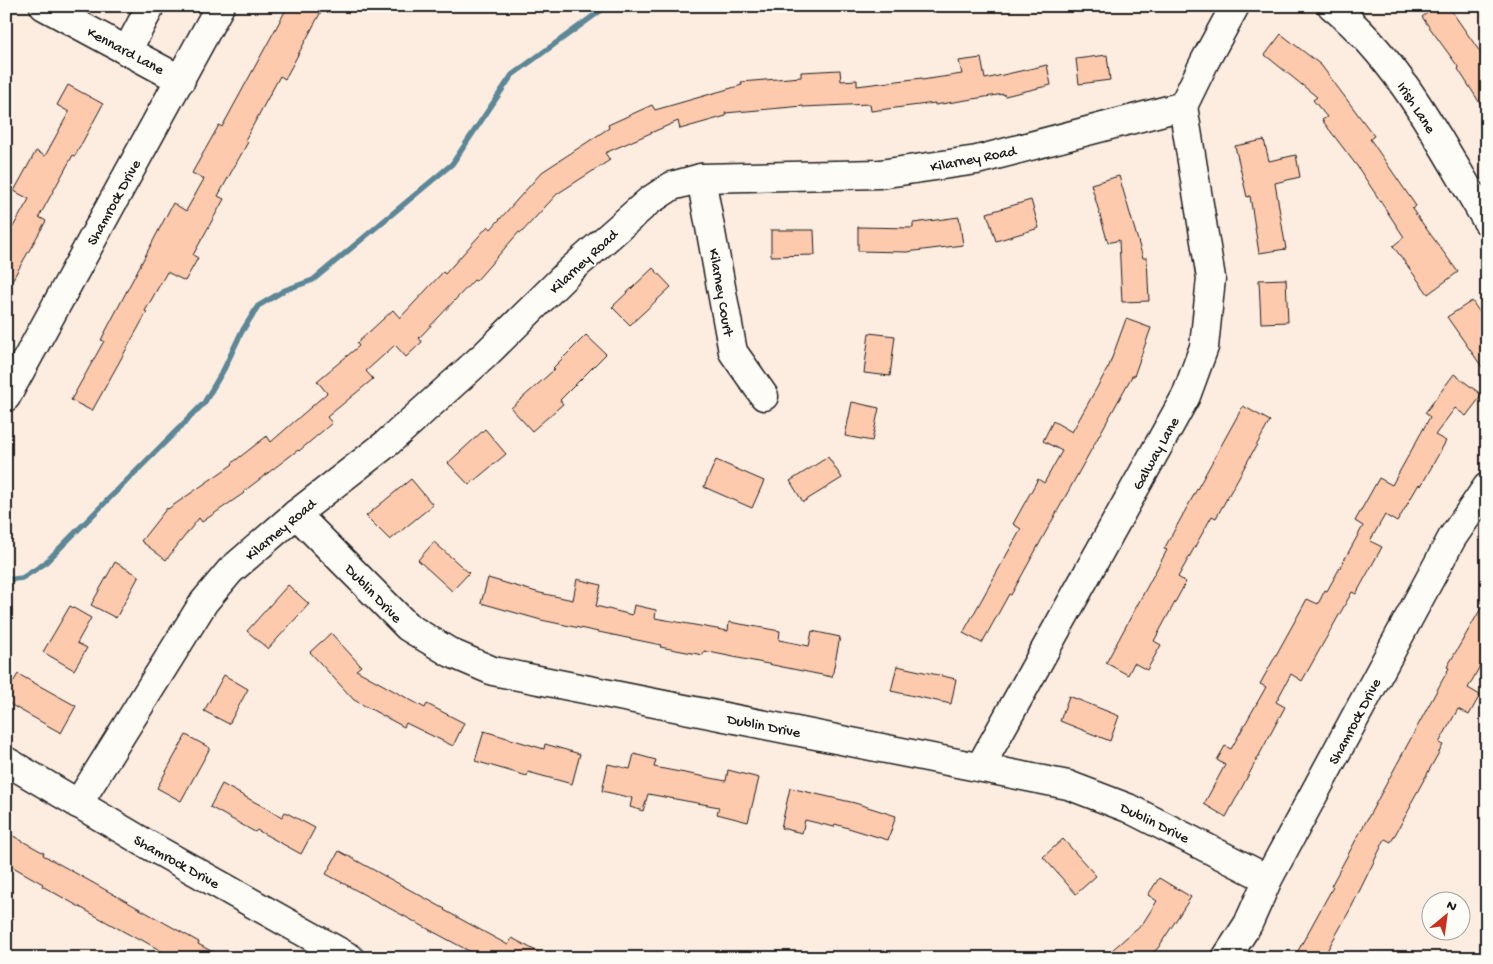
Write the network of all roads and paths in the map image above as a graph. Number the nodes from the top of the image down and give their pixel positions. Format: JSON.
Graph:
{"nodes":[{"id":1,"x":44,"y":6,"type":"edge"},
{"id":2,"x":220,"y":6,"type":"edge"},
{"id":3,"x":1235,"y":6,"type":"edge"},
{"id":4,"x":1332,"y":6,"type":"edge"},
{"id":5,"x":151,"y":12,"type":"edge"},
{"id":6,"x":86,"y":16,"type":"edge"},
{"id":7,"x":127,"y":51,"type":"junction"},
{"id":8,"x":181,"y":80,"type":"junction"},
{"id":9,"x":1183,"y":106,"type":"junction"},
{"id":10,"x":702,"y":178,"type":"junction"},
{"id":11,"x":1487,"y":221,"type":"edge"},
{"id":12,"x":764,"y":396,"type":"dead end"},
{"id":13,"x":6,"y":397,"type":"edge"},
{"id":14,"x":1487,"y":487,"type":"edge"},
{"id":15,"x":296,"y":514,"type":"junction"},
{"id":16,"x":6,"y":760,"type":"edge"},
{"id":17,"x":980,"y":767,"type":"junction"},
{"id":18,"x":78,"y":804,"type":"junction"},
{"id":19,"x":1268,"y":879,"type":"junction"},
{"id":20,"x":350,"y":958,"type":"edge"},
{"id":21,"x":1226,"y":958,"type":"edge"}],
"edges":[{"from":1,"to":6,"type":"street","name":"Kennard Lane"},
{"from":2,"to":8,"type":"street","name":"Shamrock Drive"},
{"from":3,"to":9,"type":"street"},
{"from":4,"to":11,"type":"street","name":"Irish Lane"},
{"from":5,"to":7,"type":"street"},
{"from":6,"to":7,"type":"street","name":"Kennard Lane"},
{"from":7,"to":8,"type":"street","name":"Kennard Lane"},
{"from":8,"to":13,"type":"street","name":"Shamrock Drive"},
{"from":9,"to":10,"type":"street","name":"Kilarney Road"},
{"from":9,"to":17,"type":"street","name":"Galway Lane"},
{"from":10,"to":12,"type":"street","name":"Kilarney Court"},
{"from":10,"to":15,"type":"street","name":"Kilarney Road"},
{"from":14,"to":19,"type":"street","name":"Shamrock Drive"},
{"from":15,"to":17,"type":"street","name":"Dublin Drive"},
{"from":15,"to":18,"type":"street","name":"Kilarney Road"},
{"from":16,"to":18,"type":"street","name":"Shamrock Drive"},
{"from":17,"to":19,"type":"street","name":"Dublin Drive"},
{"from":18,"to":20,"type":"street","name":"Shamrock Drive"},
{"from":19,"to":21,"type":"street","name":"Shamrock Drive"}]}
